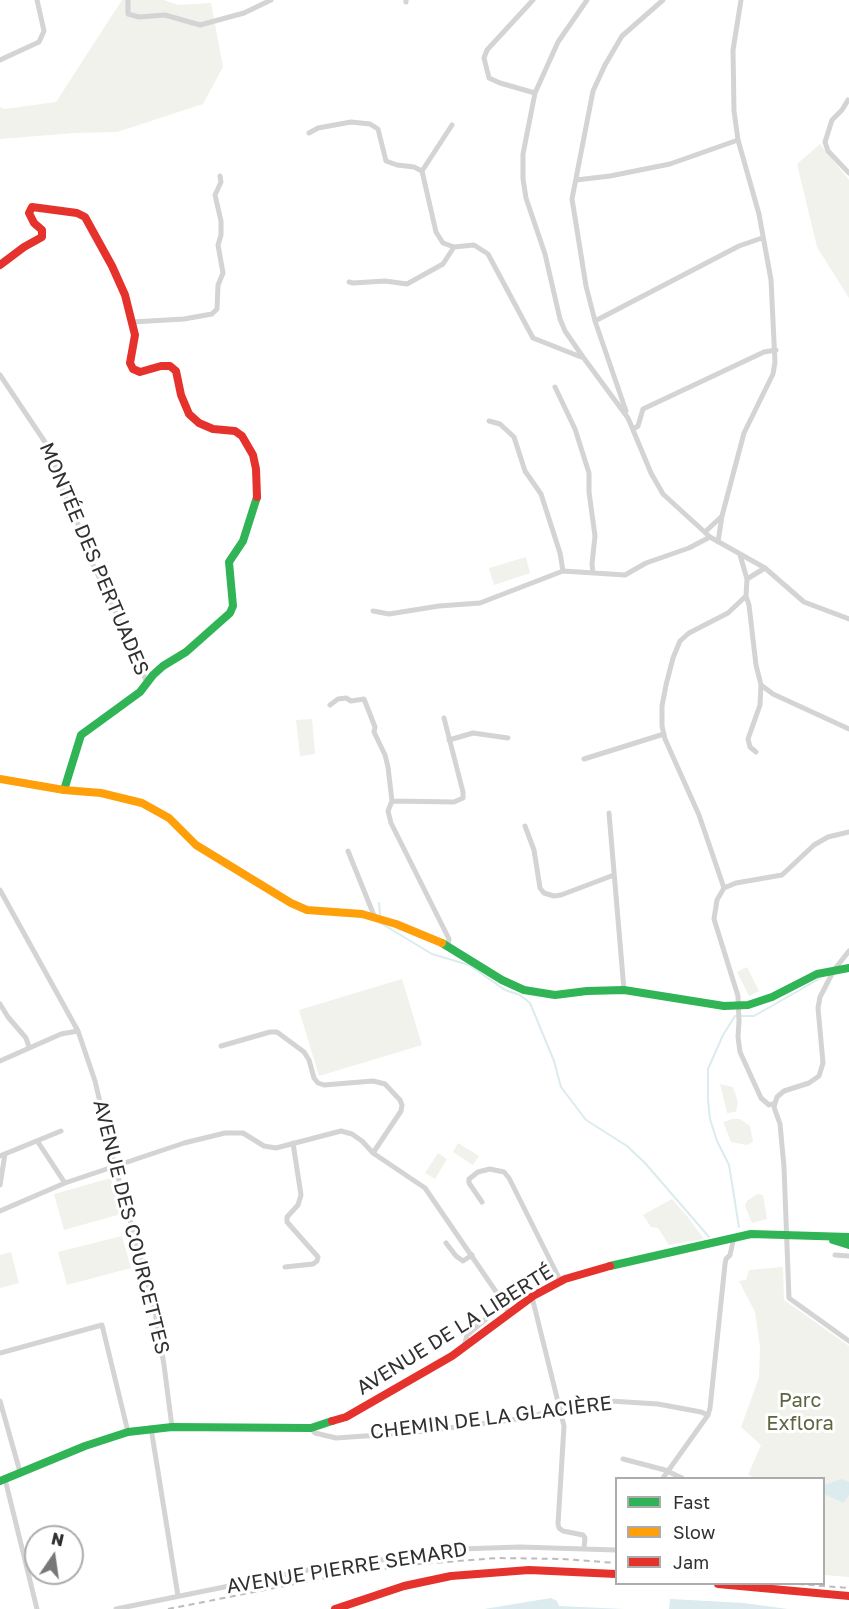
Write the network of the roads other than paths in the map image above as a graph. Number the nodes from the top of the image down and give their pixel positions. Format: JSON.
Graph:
{"nodes":[{"id":1,"x":37,"y":0,"type":"edge"},
{"id":2,"x":128,"y":0,"type":"edge"},
{"id":3,"x":271,"y":0,"type":"edge"},
{"id":4,"x":533,"y":0,"type":"edge"},
{"id":5,"x":587,"y":0,"type":"edge"},
{"id":6,"x":663,"y":0,"type":"edge"},
{"id":7,"x":741,"y":0,"type":"edge"},
{"id":8,"x":0,"y":60,"type":"edge"},
{"id":9,"x":535,"y":93,"type":"junction"},
{"id":10,"x":848,"y":100,"type":"edge"},
{"id":11,"x":452,"y":125,"type":"dead end"},
{"id":12,"x":309,"y":133,"type":"dead end"},
{"id":13,"x":738,"y":140,"type":"junction"},
{"id":14,"x":422,"y":171,"type":"junction"},
{"id":15,"x":849,"y":173,"type":"edge"},
{"id":16,"x":220,"y":176,"type":"dead end"},
{"id":17,"x":576,"y":180,"type":"junction"},
{"id":18,"x":762,"y":238,"type":"junction"},
{"id":19,"x":454,"y":248,"type":"junction"},
{"id":20,"x":0,"y":265,"type":"edge"},
{"id":21,"x":350,"y":282,"type":"dead end"},
{"id":22,"x":595,"y":321,"type":"junction"},
{"id":23,"x":132,"y":322,"type":"junction"},
{"id":24,"x":776,"y":350,"type":"junction"},
{"id":25,"x":583,"y":357,"type":"junction"},
{"id":26,"x":0,"y":375,"type":"edge"},
{"id":27,"x":555,"y":387,"type":"dead end"},
{"id":28,"x":628,"y":418,"type":"junction"},
{"id":29,"x":489,"y":421,"type":"dead end"},
{"id":30,"x":633,"y":429,"type":"junction"},
{"id":31,"x":722,"y":516,"type":"junction"},
{"id":32,"x":705,"y":532,"type":"junction"},
{"id":33,"x":710,"y":537,"type":"junction"},
{"id":34,"x":717,"y":542,"type":"junction"},
{"id":35,"x":739,"y":554,"type":"junction"},
{"id":36,"x":765,"y":568,"type":"junction"},
{"id":37,"x":563,"y":571,"type":"junction"},
{"id":38,"x":593,"y":573,"type":"junction"},
{"id":39,"x":747,"y":579,"type":"junction"},
{"id":40,"x":746,"y":596,"type":"junction"},
{"id":41,"x":374,"y":611,"type":"dead end"},
{"id":42,"x":849,"y":619,"type":"edge"},
{"id":43,"x":147,"y":683,"type":"junction"},
{"id":44,"x":761,"y":685,"type":"junction"},
{"id":45,"x":773,"y":694,"type":"junction"},
{"id":46,"x":761,"y":700,"type":"junction"},
{"id":47,"x":330,"y":705,"type":"dead end"},
{"id":48,"x":444,"y":718,"type":"dead end"},
{"id":49,"x":849,"y":729,"type":"edge"},
{"id":50,"x":664,"y":734,"type":"junction"},
{"id":51,"x":508,"y":738,"type":"dead end"},
{"id":52,"x":449,"y":740,"type":"junction"},
{"id":53,"x":756,"y":752,"type":"dead end"},
{"id":54,"x":584,"y":759,"type":"dead end"},
{"id":55,"x":0,"y":779,"type":"edge"},
{"id":56,"x":64,"y":790,"type":"junction"},
{"id":57,"x":392,"y":801,"type":"junction"},
{"id":58,"x":609,"y":813,"type":"dead end"},
{"id":59,"x":525,"y":826,"type":"dead end"},
{"id":60,"x":849,"y":832,"type":"edge"},
{"id":61,"x":348,"y":851,"type":"dead end"},
{"id":62,"x":614,"y":875,"type":"junction"},
{"id":63,"x":724,"y":888,"type":"junction"},
{"id":64,"x":0,"y":890,"type":"edge"},
{"id":65,"x":375,"y":918,"type":"junction"},
{"id":66,"x":448,"y":945,"type":"junction"},
{"id":67,"x":849,"y":951,"type":"edge"},
{"id":68,"x":849,"y":968,"type":"edge"},
{"id":69,"x":834,"y":970,"type":"junction"},
{"id":70,"x":624,"y":990,"type":"junction"},
{"id":71,"x":0,"y":1004,"type":"edge"},
{"id":72,"x":740,"y":1009,"type":"junction"},
{"id":73,"x":78,"y":1031,"type":"junction"},
{"id":74,"x":221,"y":1046,"type":"dead end"},
{"id":75,"x":29,"y":1047,"type":"junction"},
{"id":76,"x":0,"y":1061,"type":"edge"},
{"id":77,"x":775,"y":1103,"type":"junction"},
{"id":78,"x":61,"y":1131,"type":"dead end"},
{"id":79,"x":38,"y":1142,"type":"junction"},
{"id":80,"x":293,"y":1143,"type":"junction"},
{"id":81,"x":373,"y":1153,"type":"junction"},
{"id":82,"x":2,"y":1155,"type":"edge"},
{"id":83,"x":115,"y":1166,"type":"junction"},
{"id":84,"x":65,"y":1183,"type":"junction"},
{"id":85,"x":0,"y":1185,"type":"edge"},
{"id":86,"x":482,"y":1202,"type":"dead end"},
{"id":87,"x":0,"y":1211,"type":"edge"},
{"id":88,"x":786,"y":1236,"type":"junction"},
{"id":89,"x":734,"y":1237,"type":"junction"},
{"id":90,"x":827,"y":1237,"type":"junction"},
{"id":91,"x":849,"y":1237,"type":"edge"},
{"id":92,"x":446,"y":1243,"type":"dead end"},
{"id":93,"x":849,"y":1245,"type":"edge"},
{"id":94,"x":472,"y":1255,"type":"junction"},
{"id":95,"x":835,"y":1256,"type":"dead end"},
{"id":96,"x":849,"y":1256,"type":"edge"},
{"id":97,"x":285,"y":1267,"type":"dead end"},
{"id":98,"x":561,"y":1282,"type":"junction"},
{"id":99,"x":501,"y":1299,"type":"junction"},
{"id":100,"x":529,"y":1299,"type":"junction"},
{"id":101,"x":510,"y":1313,"type":"junction"},
{"id":102,"x":849,"y":1341,"type":"edge"},
{"id":103,"x":464,"y":1347,"type":"junction"},
{"id":104,"x":0,"y":1353,"type":"edge"},
{"id":105,"x":0,"y":1401,"type":"edge"},
{"id":106,"x":560,"y":1408,"type":"junction"},
{"id":107,"x":708,"y":1415,"type":"junction"},
{"id":108,"x":172,"y":1427,"type":"junction"},
{"id":109,"x":151,"y":1428,"type":"junction"},
{"id":110,"x":311,"y":1428,"type":"junction"},
{"id":111,"x":129,"y":1432,"type":"junction"},
{"id":112,"x":623,"y":1459,"type":"dead end"},
{"id":113,"x":669,"y":1471,"type":"junction"},
{"id":114,"x":21,"y":1472,"type":"junction"},
{"id":115,"x":664,"y":1477,"type":"edge"},
{"id":116,"x":679,"y":1477,"type":"edge"},
{"id":117,"x":3,"y":1480,"type":"edge"},
{"id":118,"x":584,"y":1548,"type":"junction"},
{"id":119,"x":615,"y":1550,"type":"edge"},
{"id":120,"x":615,"y":1574,"type":"edge"},
{"id":121,"x":729,"y":1585,"type":"edge"},
{"id":122,"x":178,"y":1596,"type":"junction"},
{"id":123,"x":849,"y":1596,"type":"edge"},
{"id":124,"x":37,"y":1609,"type":"edge"},
{"id":125,"x":116,"y":1609,"type":"edge"},
{"id":126,"x":335,"y":1609,"type":"edge"}],
"edges":[{"from":1,"to":8,"type":"street"},
{"from":2,"to":3,"type":"street"},
{"from":4,"to":9,"type":"street"},
{"from":5,"to":9,"type":"street"},
{"from":6,"to":17,"type":"street"},
{"from":7,"to":13,"type":"street"},
{"from":9,"to":25,"type":"street"},
{"from":10,"to":15,"type":"street"},
{"from":11,"to":14,"type":"street"},
{"from":12,"to":14,"type":"street"},
{"from":13,"to":17,"type":"street"},
{"from":13,"to":18,"type":"street"},
{"from":14,"to":19,"type":"street"},
{"from":16,"to":23,"type":"street"},
{"from":17,"to":22,"type":"street"},
{"from":18,"to":22,"type":"street"},
{"from":18,"to":24,"type":"street"},
{"from":19,"to":21,"type":"street"},
{"from":19,"to":25,"type":"street"},
{"from":20,"to":23,"type":"street"},
{"from":22,"to":28,"type":"street"},
{"from":23,"to":43,"type":"street"},
{"from":24,"to":30,"type":"street"},
{"from":24,"to":31,"type":"street"},
{"from":25,"to":28,"type":"street"},
{"from":26,"to":43,"type":"street","name":"MONTÉE DES PERTUADES"},
{"from":27,"to":38,"type":"street"},
{"from":28,"to":30,"type":"street"},
{"from":29,"to":37,"type":"street"},
{"from":30,"to":32,"type":"street"},
{"from":31,"to":32,"type":"street"},
{"from":31,"to":34,"type":"street"},
{"from":32,"to":33,"type":"street"},
{"from":33,"to":34,"type":"street"},
{"from":33,"to":38,"type":"street"},
{"from":34,"to":35,"type":"street"},
{"from":35,"to":36,"type":"street"},
{"from":35,"to":39,"type":"street"},
{"from":36,"to":39,"type":"street"},
{"from":36,"to":42,"type":"street"},
{"from":37,"to":38,"type":"street"},
{"from":37,"to":41,"type":"street"},
{"from":39,"to":40,"type":"street"},
{"from":40,"to":44,"type":"street"},
{"from":40,"to":50,"type":"street"},
{"from":43,"to":56,"type":"street"},
{"from":44,"to":45,"type":"street"},
{"from":44,"to":46,"type":"street"},
{"from":45,"to":46,"type":"street"},
{"from":45,"to":49,"type":"street"},
{"from":46,"to":53,"type":"street"},
{"from":47,"to":57,"type":"street"},
{"from":48,"to":52,"type":"street"},
{"from":50,"to":54,"type":"street"},
{"from":50,"to":63,"type":"street"},
{"from":51,"to":52,"type":"street"},
{"from":52,"to":57,"type":"street"},
{"from":55,"to":56,"type":"street"},
{"from":56,"to":65,"type":"street"},
{"from":57,"to":66,"type":"street"},
{"from":58,"to":62,"type":"street"},
{"from":59,"to":62,"type":"street"},
{"from":60,"to":63,"type":"street"},
{"from":61,"to":65,"type":"street"},
{"from":62,"to":70,"type":"street"},
{"from":63,"to":72,"type":"street"},
{"from":64,"to":73,"type":"street","name":"AVENUE DES COURCETTES"},
{"from":65,"to":66,"type":"street"},
{"from":66,"to":70,"type":"street"},
{"from":67,"to":69,"type":"street"},
{"from":68,"to":69,"type":"street"},
{"from":69,"to":72,"type":"street"},
{"from":69,"to":77,"type":"street"},
{"from":70,"to":72,"type":"street"},
{"from":71,"to":75,"type":"street"},
{"from":72,"to":77,"type":"street"},
{"from":73,"to":75,"type":"street"},
{"from":73,"to":83,"type":"street","name":"AVENUE DES COURCETTES"},
{"from":74,"to":81,"type":"street"},
{"from":75,"to":76,"type":"street"},
{"from":77,"to":88,"type":"street"},
{"from":78,"to":79,"type":"street"},
{"from":79,"to":82,"type":"street"},
{"from":79,"to":84,"type":"street"},
{"from":80,"to":81,"type":"street"},
{"from":80,"to":83,"type":"street"},
{"from":80,"to":97,"type":"street"},
{"from":81,"to":94,"type":"street"},
{"from":82,"to":85,"type":"street"},
{"from":83,"to":84,"type":"street"},
{"from":83,"to":108,"type":"street","name":"AVENUE DES COURCETTES"},
{"from":84,"to":87,"type":"street"},
{"from":86,"to":98,"type":"street"},
{"from":88,"to":89,"type":"street","name":"AVENUE DE LA LIBERTÉ"},
{"from":88,"to":90,"type":"street","name":"AVENUE DE LA LIBERTÉ"},
{"from":88,"to":102,"type":"street"},
{"from":89,"to":98,"type":"street","name":"AVENUE DE LA LIBERTÉ"},
{"from":89,"to":107,"type":"street"},
{"from":90,"to":91,"type":"street","name":"AVENUE DE LA LIBERTÉ"},
{"from":90,"to":93,"type":"street"},
{"from":92,"to":94,"type":"street"},
{"from":94,"to":99,"type":"street"},
{"from":95,"to":96,"type":"street"},
{"from":98,"to":100,"type":"street","name":"AVENUE DE LA LIBERTÉ"},
{"from":99,"to":100,"type":"street"},
{"from":99,"to":101,"type":"street"},
{"from":99,"to":103,"type":"street"},
{"from":100,"to":101,"type":"street","name":"AVENUE DE LA LIBERTÉ"},
{"from":100,"to":106,"type":"street"},
{"from":101,"to":103,"type":"street","name":"AVENUE DE LA LIBERTÉ"},
{"from":103,"to":110,"type":"street","name":"AVENUE DE LA LIBERTÉ"},
{"from":104,"to":111,"type":"street"},
{"from":105,"to":114,"type":"street"},
{"from":106,"to":107,"type":"street","name":"CHEMIN DE LA GLACIÈRE"},
{"from":106,"to":110,"type":"street","name":"CHEMIN DE LA GLACIÈRE"},
{"from":106,"to":118,"type":"street"},
{"from":107,"to":113,"type":"street"},
{"from":108,"to":109,"type":"street","name":"AVENUE DE LA LIBERTÉ"},
{"from":108,"to":110,"type":"street","name":"AVENUE DE LA LIBERTÉ"},
{"from":109,"to":111,"type":"street","name":"AVENUE DE LA LIBERTÉ"},
{"from":109,"to":122,"type":"street"},
{"from":111,"to":114,"type":"street","name":"AVENUE DE LA LIBERTÉ"},
{"from":112,"to":113,"type":"street"},
{"from":113,"to":115,"type":"street"},
{"from":113,"to":116,"type":"street"},
{"from":114,"to":117,"type":"street","name":"AVENUE DE LA LIBERTÉ"},
{"from":117,"to":124,"type":"street"},
{"from":118,"to":119,"type":"street","name":"AVENUE PIERRE SEMARD"},
{"from":118,"to":122,"type":"street","name":"AVENUE PIERRE SEMARD"},
{"from":120,"to":126,"type":"street"},
{"from":121,"to":123,"type":"street"},
{"from":122,"to":125,"type":"street","name":"AVENUE PIERRE SEMARD"}]}
